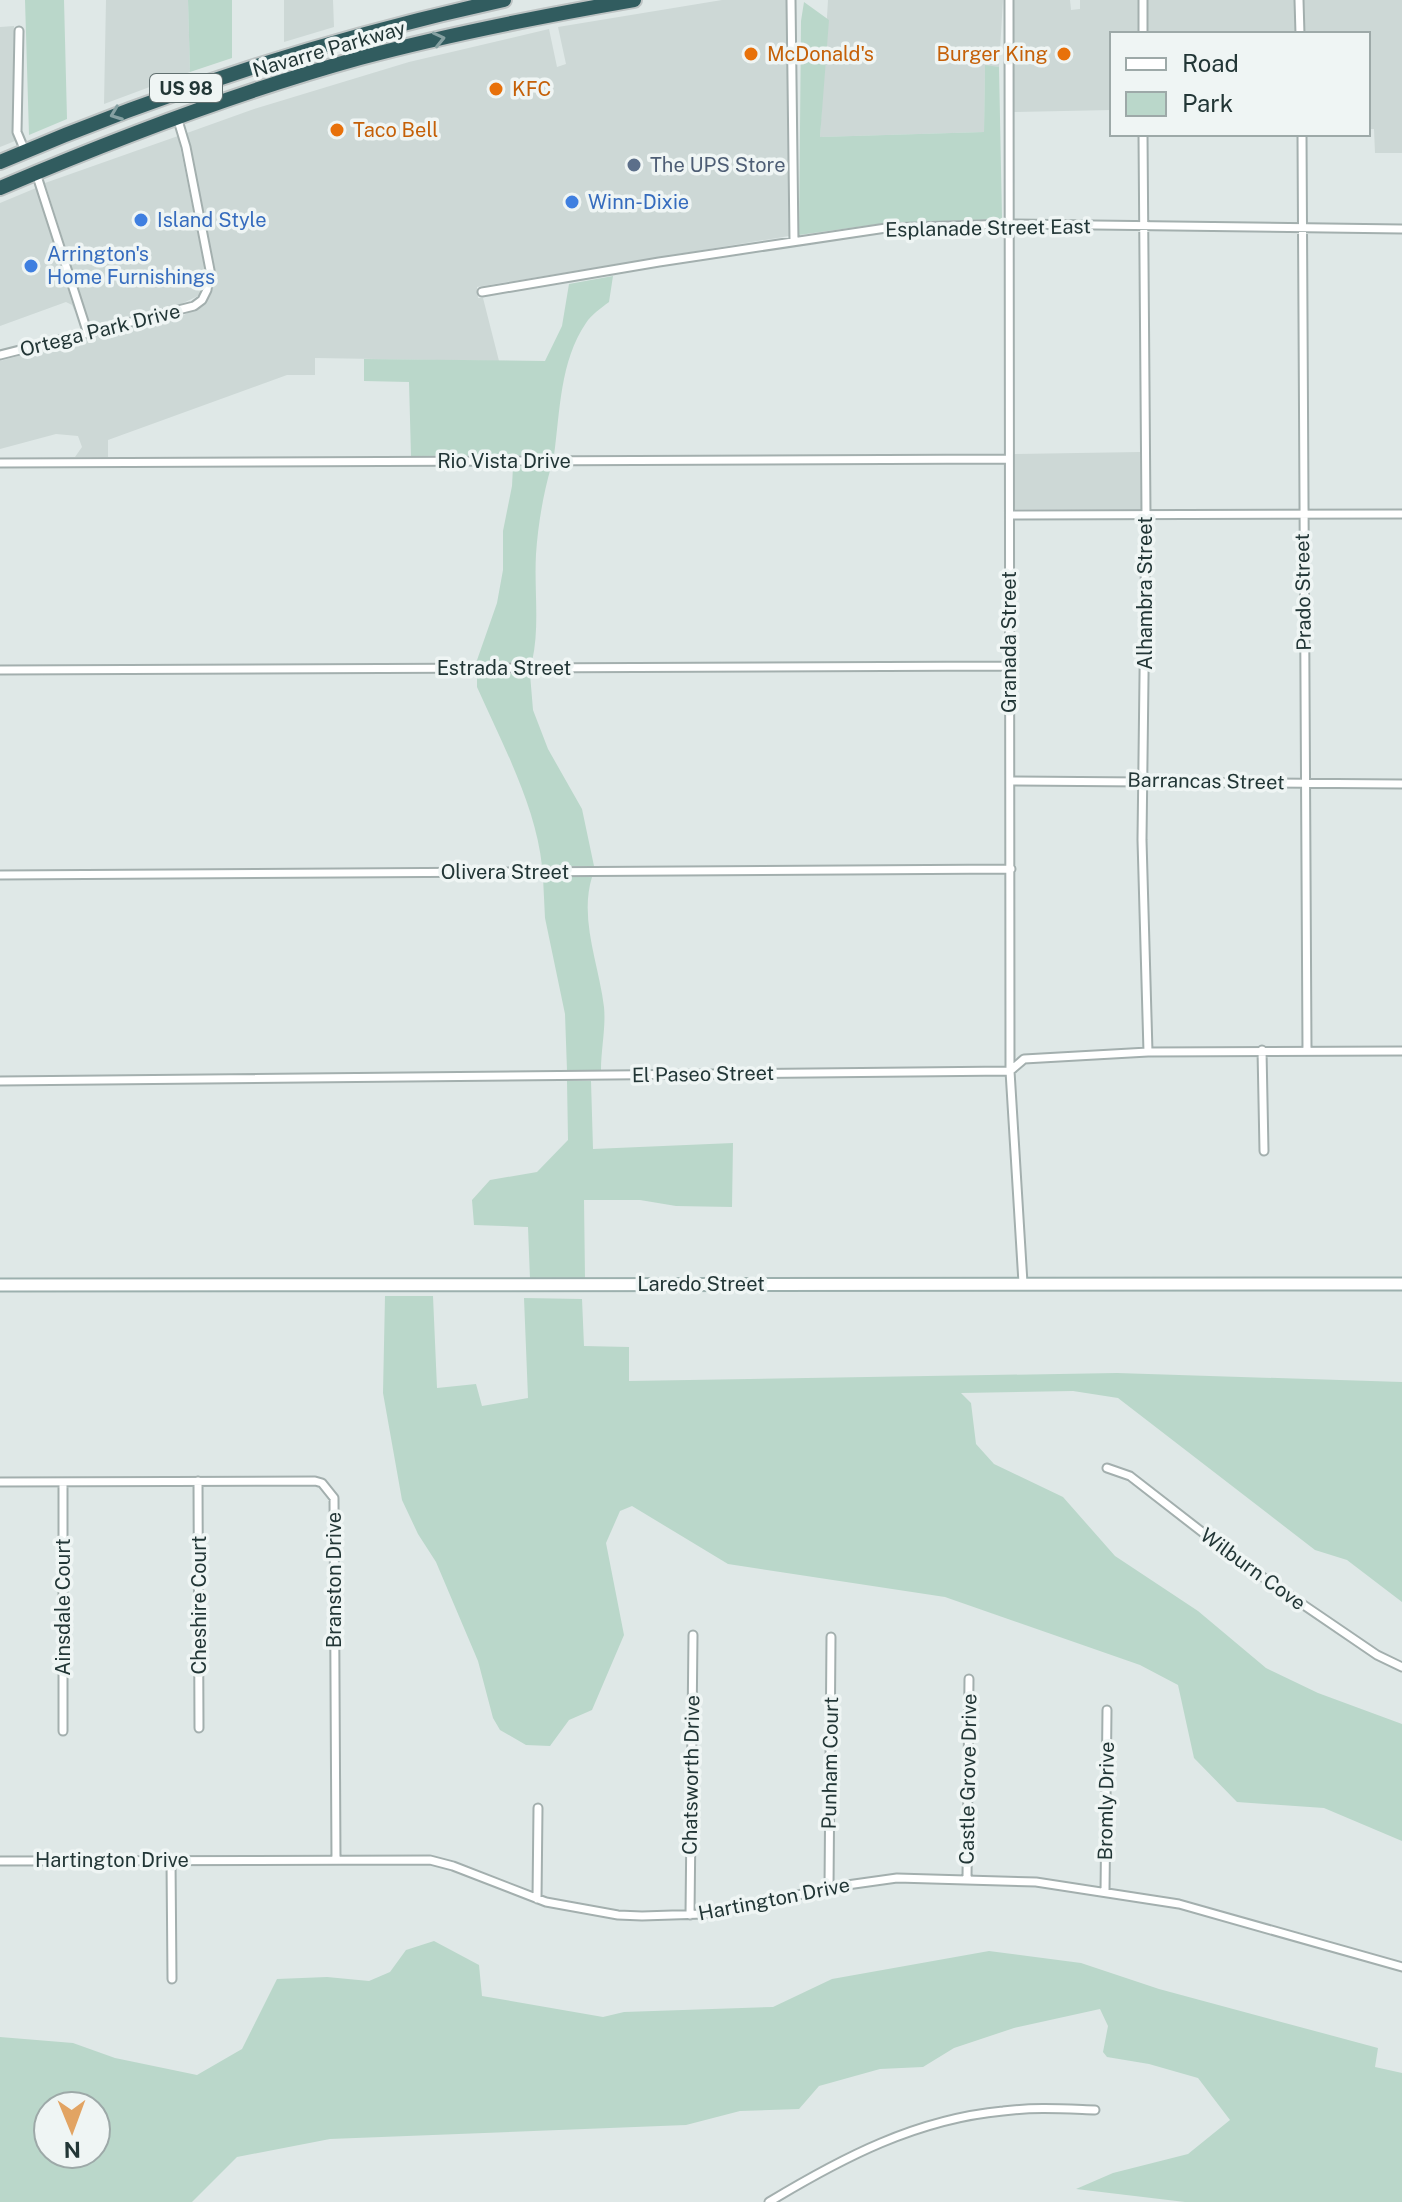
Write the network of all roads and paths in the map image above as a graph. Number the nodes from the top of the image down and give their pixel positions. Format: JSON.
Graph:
{"nodes":[{"id":1,"x":504,"y":0,"type":"edge"},
{"id":2,"x":634,"y":0,"type":"edge"},
{"id":3,"x":791,"y":0,"type":"edge"},
{"id":4,"x":1009,"y":0,"type":"edge"},
{"id":5,"x":1143,"y":0,"type":"edge"},
{"id":6,"x":1299,"y":0,"type":"edge"},
{"id":7,"x":377,"y":30,"type":"junction"},
{"id":8,"x":19,"y":31,"type":"dead end"},
{"id":9,"x":1143,"y":32,"type":"edge"},
{"id":10,"x":1300,"y":32,"type":"edge"},
{"id":11,"x":332,"y":41,"type":"junction"},
{"id":12,"x":369,"y":56,"type":"junction"},
{"id":13,"x":320,"y":71,"type":"junction"},
{"id":14,"x":177,"y":117,"type":"junction"},
{"id":15,"x":1143,"y":136,"type":"edge"},
{"id":16,"x":1302,"y":136,"type":"edge"},
{"id":17,"x":25,"y":151,"type":"junction"},
{"id":18,"x":0,"y":162,"type":"edge"},
{"id":19,"x":36,"y":173,"type":"junction"},
{"id":20,"x":0,"y":188,"type":"edge"},
{"id":21,"x":1009,"y":224,"type":"junction"},
{"id":22,"x":1144,"y":226,"type":"junction"},
{"id":23,"x":1303,"y":227,"type":"junction"},
{"id":24,"x":1402,"y":229,"type":"edge"},
{"id":25,"x":794,"y":241,"type":"junction"},
{"id":26,"x":482,"y":292,"type":"dead end"},
{"id":27,"x":87,"y":331,"type":"junction"},
{"id":28,"x":0,"y":355,"type":"edge"},
{"id":29,"x":1008,"y":459,"type":"junction"},
{"id":30,"x":0,"y":463,"type":"edge"},
{"id":31,"x":1303,"y":514,"type":"junction"},
{"id":32,"x":1402,"y":514,"type":"edge"},
{"id":33,"x":1011,"y":515,"type":"junction"},
{"id":34,"x":1146,"y":515,"type":"junction"},
{"id":35,"x":1008,"y":666,"type":"junction"},
{"id":36,"x":0,"y":670,"type":"edge"},
{"id":37,"x":1143,"y":780,"type":"junction"},
{"id":38,"x":1010,"y":781,"type":"junction"},
{"id":39,"x":1305,"y":783,"type":"junction"},
{"id":40,"x":1402,"y":784,"type":"edge"},
{"id":41,"x":1011,"y":869,"type":"junction"},
{"id":42,"x":0,"y":875,"type":"edge"},
{"id":43,"x":1262,"y":1050,"type":"junction"},
{"id":44,"x":1307,"y":1051,"type":"junction"},
{"id":45,"x":1402,"y":1051,"type":"edge"},
{"id":46,"x":1148,"y":1052,"type":"junction"},
{"id":47,"x":1010,"y":1071,"type":"junction"},
{"id":48,"x":0,"y":1081,"type":"edge"},
{"id":49,"x":1264,"y":1151,"type":"dead end"},
{"id":50,"x":1023,"y":1283,"type":"junction"},
{"id":51,"x":1402,"y":1284,"type":"edge"},
{"id":52,"x":0,"y":1285,"type":"edge"},
{"id":53,"x":1107,"y":1468,"type":"dead end"},
{"id":54,"x":198,"y":1481,"type":"junction"},
{"id":55,"x":0,"y":1482,"type":"edge"},
{"id":56,"x":63,"y":1482,"type":"junction"},
{"id":57,"x":693,"y":1635,"type":"dead end"},
{"id":58,"x":831,"y":1637,"type":"dead end"},
{"id":59,"x":1402,"y":1667,"type":"edge"},
{"id":60,"x":969,"y":1679,"type":"dead end"},
{"id":61,"x":1107,"y":1710,"type":"dead end"},
{"id":62,"x":199,"y":1728,"type":"dead end"},
{"id":63,"x":63,"y":1731,"type":"dead end"},
{"id":64,"x":538,"y":1808,"type":"dead end"},
{"id":65,"x":336,"y":1859,"type":"junction"},
{"id":66,"x":171,"y":1860,"type":"junction"},
{"id":67,"x":0,"y":1861,"type":"edge"},
{"id":68,"x":967,"y":1879,"type":"junction"},
{"id":69,"x":829,"y":1889,"type":"junction"},
{"id":70,"x":1105,"y":1892,"type":"junction"},
{"id":71,"x":537,"y":1899,"type":"junction"},
{"id":72,"x":690,"y":1915,"type":"junction"},
{"id":73,"x":1402,"y":1967,"type":"edge"},
{"id":74,"x":172,"y":1979,"type":"dead end"},
{"id":75,"x":1095,"y":2110,"type":"dead end"},
{"id":76,"x":769,"y":2202,"type":"edge"}],
"edges":[{"from":1,"to":7,"type":"highway","name":"Navarre Parkway","number":"US 98"},
{"from":12,"to":2,"type":"highway","name":"Navarre Parkway","number":"US 98","one_way":true},
{"from":3,"to":25,"type":"street"},
{"from":4,"to":21,"type":"street","name":"Granada Street"},
{"from":5,"to":9,"type":"street"},
{"from":6,"to":10,"type":"street"},
{"from":7,"to":11,"type":"highway","name":"Navarre Parkway","number":"US 98"},
{"from":7,"to":12,"type":"highway"},
{"from":8,"to":17,"type":"street"},
{"from":11,"to":13,"type":"highway"},
{"from":11,"to":17,"type":"highway","name":"Navarre Parkway","number":"US 98","one_way":true},
{"from":12,"to":13,"type":"highway","name":"Navarre Parkway","number":"US 98"},
{"from":13,"to":14,"type":"highway","name":"Navarre Parkway","number":"US 98"},
{"from":14,"to":19,"type":"highway","name":"Navarre Parkway","number":"US 98"},
{"from":14,"to":27,"type":"street","name":"Ortega Park Drive"},
{"from":15,"to":22,"type":"street","name":"Alhambra Street"},
{"from":16,"to":23,"type":"street","name":"Prado Street"},
{"from":17,"to":18,"type":"highway","name":"Navarre Parkway","number":"US 98"},
{"from":19,"to":20,"type":"highway","name":"Navarre Parkway","number":"US 98"},
{"from":19,"to":27,"type":"street"},
{"from":21,"to":22,"type":"street","name":"Esplanade Street East"},
{"from":21,"to":25,"type":"street","name":"Esplanade Street East"},
{"from":21,"to":29,"type":"street","name":"Granada Street"},
{"from":22,"to":23,"type":"street","name":"Esplanade Street East"},
{"from":22,"to":34,"type":"street","name":"Alhambra Street"},
{"from":23,"to":24,"type":"street","name":"Esplanade Street East"},
{"from":23,"to":31,"type":"street","name":"Prado Street"},
{"from":25,"to":26,"type":"street","name":"Esplanade Street East"},
{"from":27,"to":28,"type":"street","name":"Ortega Park Drive"},
{"from":29,"to":30,"type":"street","name":"Rio Vista Drive"},
{"from":29,"to":33,"type":"street","name":"Granada Street"},
{"from":31,"to":32,"type":"street"},
{"from":31,"to":34,"type":"street"},
{"from":31,"to":39,"type":"street","name":"Prado Street"},
{"from":33,"to":34,"type":"street"},
{"from":33,"to":35,"type":"street","name":"Granada Street"},
{"from":34,"to":37,"type":"street","name":"Alhambra Street"},
{"from":35,"to":36,"type":"street","name":"Estrada Street"},
{"from":35,"to":38,"type":"street","name":"Granada Street"},
{"from":37,"to":38,"type":"street","name":"Barrancas Street"},
{"from":37,"to":39,"type":"street","name":"Barrancas Street"},
{"from":37,"to":46,"type":"street","name":"Alhambra Street"},
{"from":38,"to":41,"type":"street","name":"Granada Street"},
{"from":39,"to":40,"type":"street","name":"Barrancas Street"},
{"from":39,"to":44,"type":"street","name":"Prado Street"},
{"from":41,"to":42,"type":"street","name":"Olivera Street"},
{"from":41,"to":47,"type":"street","name":"Granada Street"},
{"from":43,"to":44,"type":"street","name":"El Paseo Street"},
{"from":43,"to":46,"type":"street","name":"El Paseo Street"},
{"from":43,"to":49,"type":"street"},
{"from":44,"to":45,"type":"street","name":"El Paseo Street"},
{"from":46,"to":47,"type":"street","name":"El Paseo Street"},
{"from":47,"to":48,"type":"street","name":"El Paseo Street"},
{"from":47,"to":50,"type":"street","name":"Granada Street"},
{"from":50,"to":51,"type":"street","name":"Laredo Street"},
{"from":50,"to":52,"type":"street","name":"Laredo Street"},
{"from":53,"to":59,"type":"street","name":"Wilburn Cove"},
{"from":54,"to":56,"type":"street","name":"Branston Drive"},
{"from":54,"to":62,"type":"street","name":"Cheshire Court"},
{"from":54,"to":65,"type":"street","name":"Branston Drive"},
{"from":55,"to":56,"type":"street","name":"Branston Drive"},
{"from":56,"to":63,"type":"street","name":"Ainsdale Court"},
{"from":57,"to":72,"type":"street","name":"Chatsworth Drive"},
{"from":58,"to":69,"type":"street","name":"Punham Court"},
{"from":60,"to":68,"type":"street","name":"Castle Grove Drive"},
{"from":61,"to":70,"type":"street","name":"Bromly Drive"},
{"from":64,"to":71,"type":"street"},
{"from":65,"to":66,"type":"street","name":"Hartington Drive"},
{"from":65,"to":71,"type":"street","name":"Hartington Drive"},
{"from":66,"to":67,"type":"street","name":"Hartington Drive"},
{"from":66,"to":74,"type":"street"},
{"from":68,"to":69,"type":"street","name":"Hartington Drive"},
{"from":68,"to":70,"type":"street","name":"Hartington Drive"},
{"from":69,"to":72,"type":"street","name":"Hartington Drive"},
{"from":70,"to":73,"type":"street","name":"Hartington Drive"},
{"from":71,"to":72,"type":"street","name":"Hartington Drive"},
{"from":75,"to":76,"type":"street"}]}
